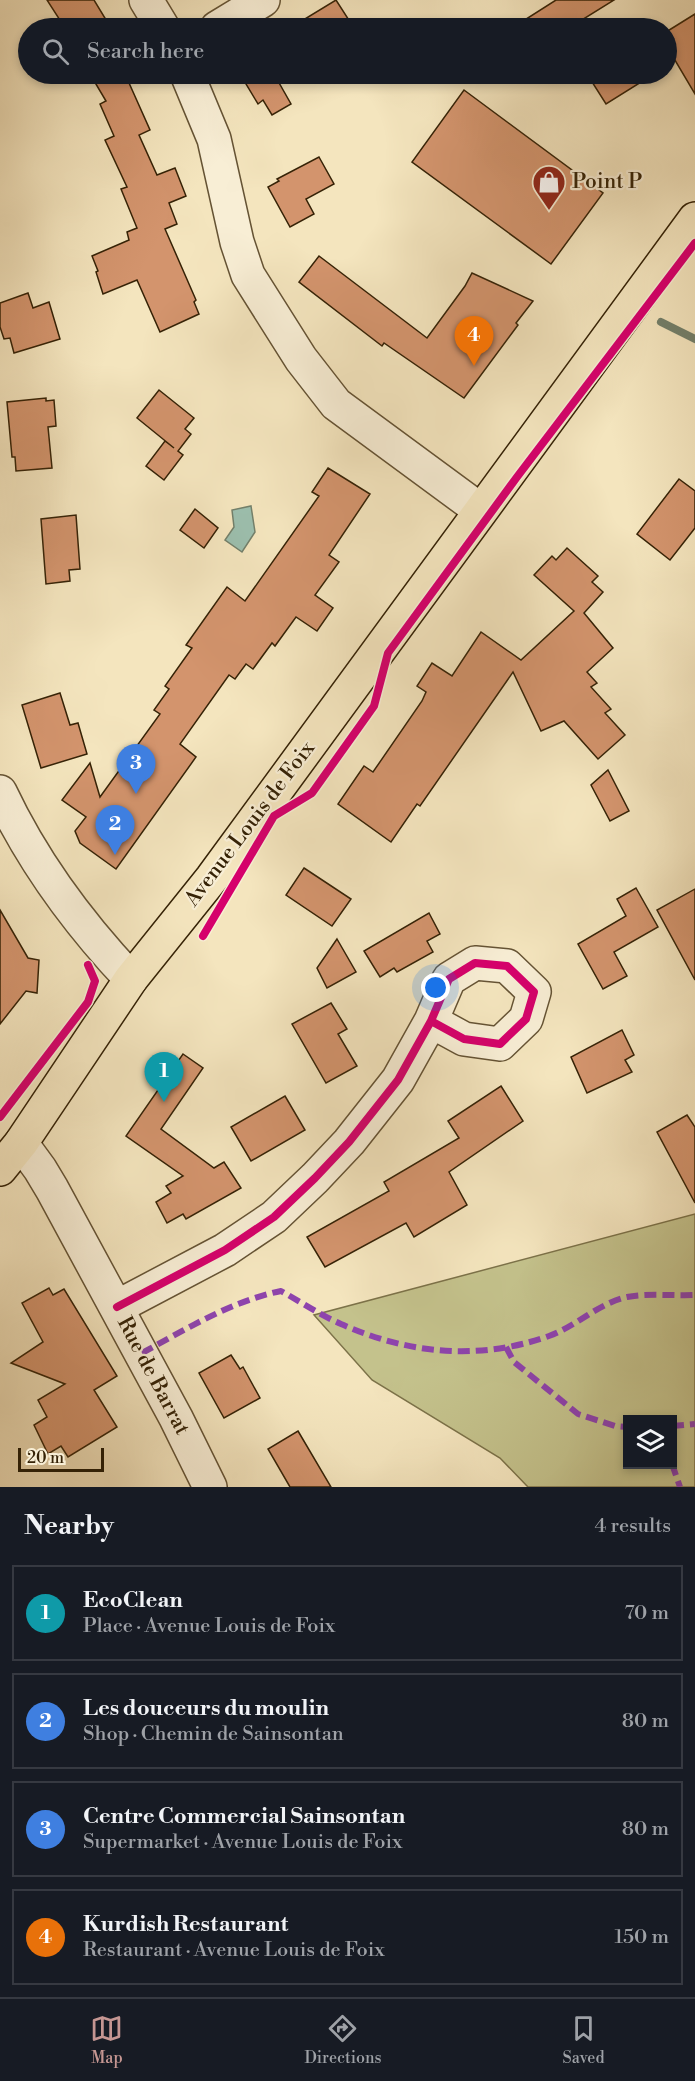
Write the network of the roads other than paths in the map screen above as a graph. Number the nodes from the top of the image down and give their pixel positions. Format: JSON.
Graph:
{"nodes":[{"id":1,"x":146,"y":0,"type":"edge"},
{"id":2,"x":263,"y":0,"type":"edge"},
{"id":3,"x":158,"y":18,"type":"edge"},
{"id":4,"x":234,"y":18,"type":"edge"},
{"id":5,"x":191,"y":84,"type":"edge"},
{"id":6,"x":695,"y":219,"type":"edge"},
{"id":7,"x":480,"y":510,"type":"junction"},
{"id":8,"x":0,"y":792,"type":"edge"},
{"id":9,"x":131,"y":978,"type":"junction"},
{"id":10,"x":431,"y":1021,"type":"dead end"},
{"id":11,"x":21,"y":1143,"type":"junction"},
{"id":12,"x":0,"y":1169,"type":"edge"},
{"id":13,"x":117,"y":1307,"type":"junction"},
{"id":14,"x":210,"y":1487,"type":"edge"}],
"edges":[{"from":1,"to":3,"type":"street"},
{"from":2,"to":4,"type":"street"},
{"from":5,"to":7,"type":"street"},
{"from":6,"to":7,"type":"main road","name":"Avenue Louis de Foix"},
{"from":7,"to":9,"type":"main road","name":"Avenue Louis de Foix"},
{"from":8,"to":9,"type":"street"},
{"from":9,"to":11,"type":"main road","name":"Avenue Louis de Foix"},
{"from":10,"to":13,"type":"street"},
{"from":11,"to":12,"type":"main road","name":"Avenue Louis de Foix"},
{"from":11,"to":13,"type":"street","name":"Rue de Barrat"},
{"from":13,"to":14,"type":"street","name":"Rue de Barrat"}]}
